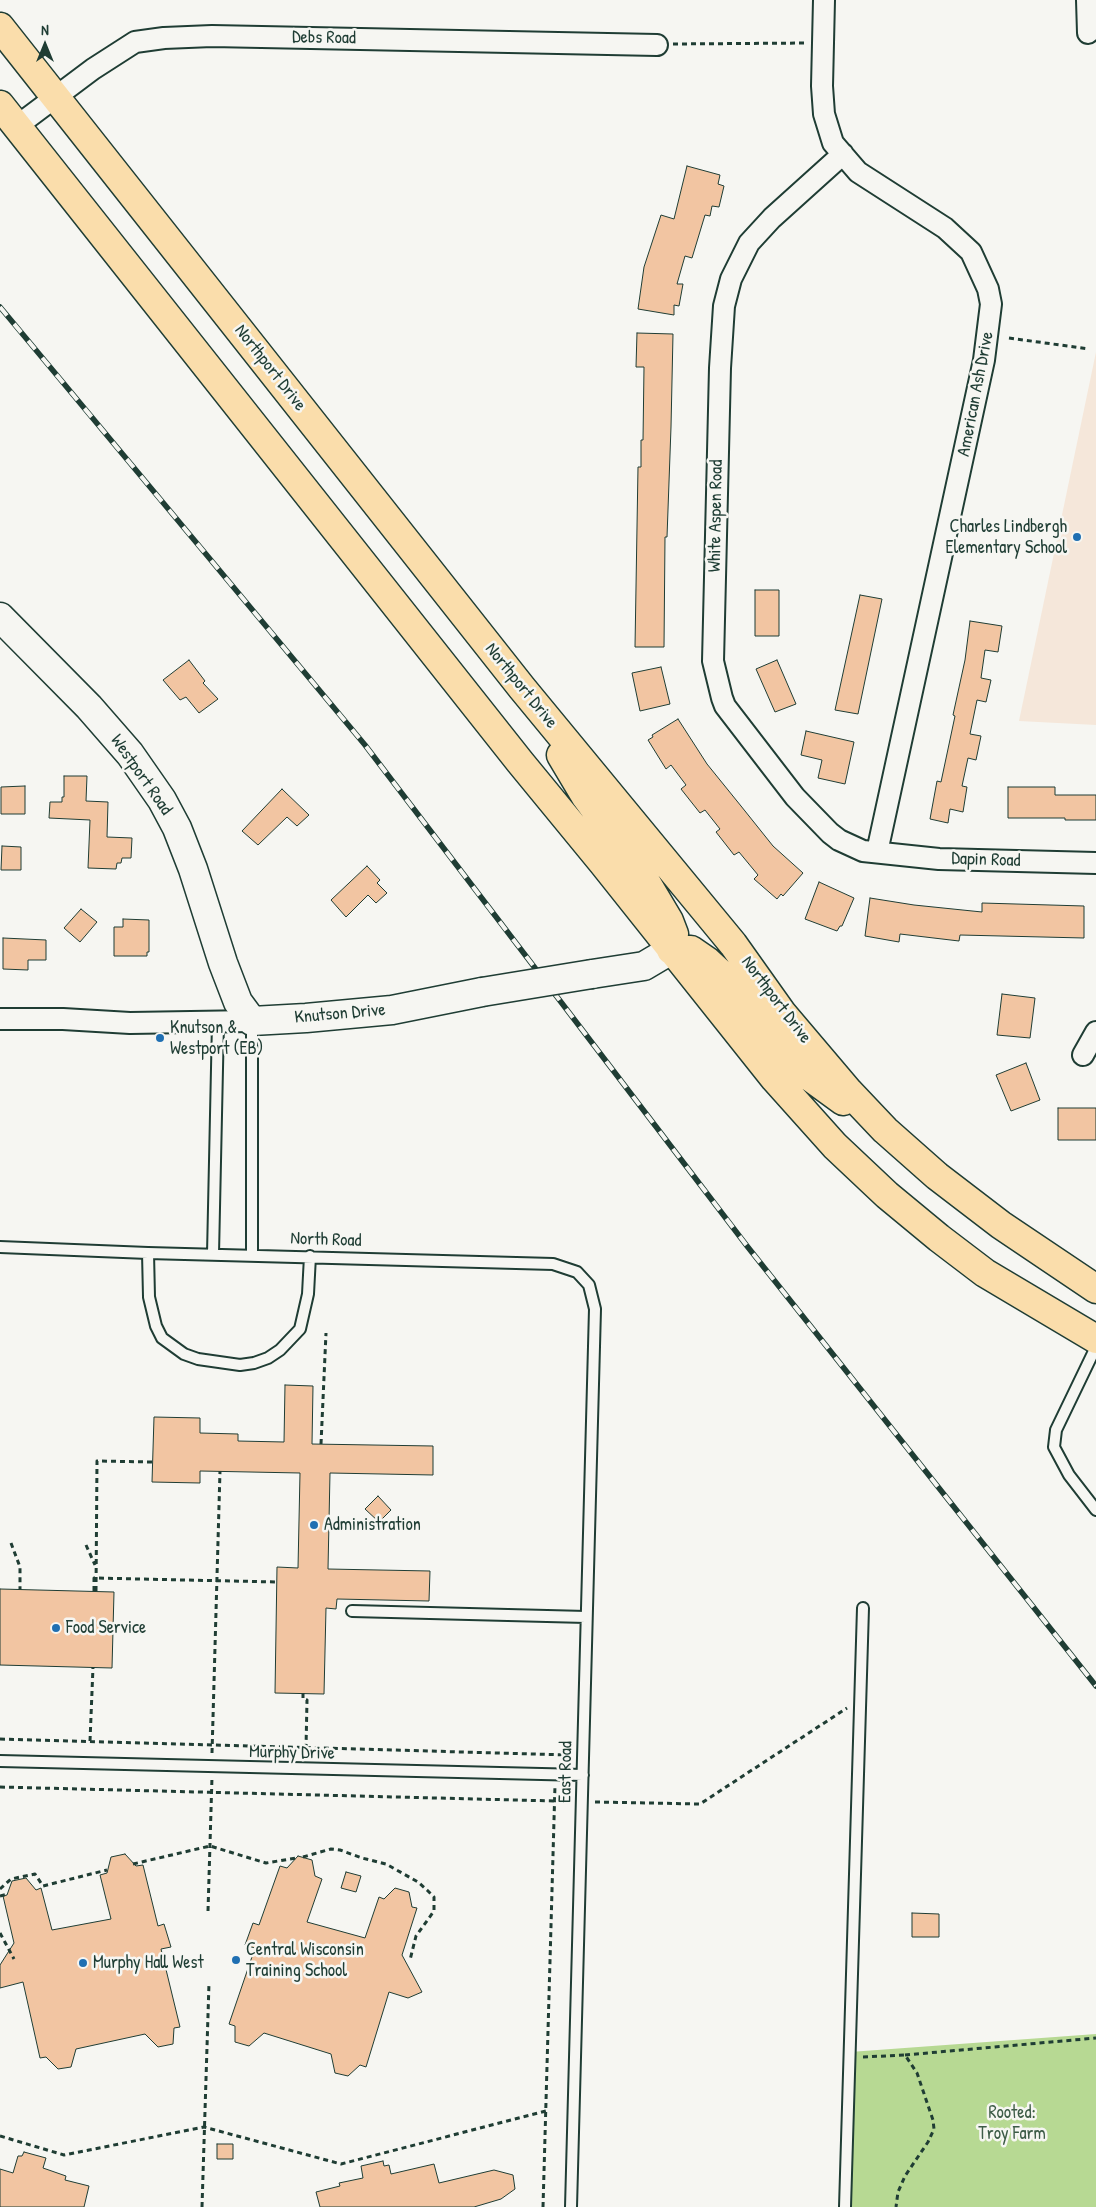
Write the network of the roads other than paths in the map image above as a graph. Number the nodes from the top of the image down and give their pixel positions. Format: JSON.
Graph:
{"nodes":[{"id":1,"x":824,"y":0,"type":"edge"},
{"id":2,"x":1087,"y":0,"type":"edge"},
{"id":3,"x":0,"y":28,"type":"edge"},
{"id":4,"x":1088,"y":33,"type":"dead end"},
{"id":5,"x":657,"y":44,"type":"road end"},
{"id":6,"x":56,"y":96,"type":"junction"},
{"id":7,"x":0,"y":105,"type":"edge"},
{"id":8,"x":17,"y":126,"type":"junction"},
{"id":9,"x":843,"y":154,"type":"junction"},
{"id":10,"x":0,"y":617,"type":"edge"},
{"id":11,"x":522,"y":688,"type":"junction"},
{"id":12,"x":877,"y":852,"type":"junction"},
{"id":13,"x":1096,"y":863,"type":"edge"},
{"id":14,"x":671,"y":950,"type":"junction"},
{"id":15,"x":0,"y":1019,"type":"edge"},
{"id":16,"x":252,"y":1021,"type":"junction"},
{"id":17,"x":218,"y":1022,"type":"junction"},
{"id":18,"x":1096,"y":1032,"type":"edge"},
{"id":19,"x":1084,"y":1055,"type":"dead end"},
{"id":20,"x":885,"y":1130,"type":"junction"},
{"id":21,"x":0,"y":1247,"type":"edge"},
{"id":22,"x":148,"y":1253,"type":"junction"},
{"id":23,"x":213,"y":1254,"type":"junction"},
{"id":24,"x":252,"y":1255,"type":"junction"},
{"id":25,"x":310,"y":1256,"type":"junction"},
{"id":26,"x":1096,"y":1289,"type":"edge"},
{"id":27,"x":594,"y":1338,"type":"joint"},
{"id":28,"x":1096,"y":1339,"type":"edge"},
{"id":29,"x":1096,"y":1347,"type":"edge"},
{"id":30,"x":1096,"y":1510,"type":"edge"},
{"id":31,"x":863,"y":1608,"type":"dead end"},
{"id":32,"x":352,"y":1611,"type":"dead end"},
{"id":33,"x":586,"y":1617,"type":"junction"},
{"id":34,"x":0,"y":1761,"type":"edge"},
{"id":35,"x":583,"y":1775,"type":"junction"},
{"id":36,"x":571,"y":2207,"type":"edge"},
{"id":37,"x":845,"y":2207,"type":"edge"}],
"edges":[{"from":1,"to":9,"type":"street","name":"American Ash Drive"},
{"from":2,"to":4,"type":"street"},
{"from":3,"to":6,"type":"main road","name":"Northport Drive"},
{"from":5,"to":6,"type":"street","name":"Debs Road"},
{"from":6,"to":8,"type":"street","name":"Debs Road"},
{"from":6,"to":11,"type":"main road","name":"Northport Drive"},
{"from":7,"to":8,"type":"main road"},
{"from":8,"to":14,"type":"main road"},
{"from":9,"to":12,"type":"street","name":"American Ash Drive"},
{"from":9,"to":12,"type":"street","name":"White Aspen Road"},
{"from":10,"to":16,"type":"street","name":"Westport Road"},
{"from":11,"to":14,"type":"main road"},
{"from":11,"to":20,"type":"main road","name":"Northport Drive"},
{"from":12,"to":13,"type":"street","name":"Dapin Road"},
{"from":14,"to":16,"type":"street","name":"Knutson Drive","bridge":true},
{"from":14,"to":20,"type":"main road"},
{"from":14,"to":28,"type":"main road"},
{"from":15,"to":17,"type":"street","name":"Knutson Drive"},
{"from":16,"to":17,"type":"street","name":"Knutson Drive"},
{"from":16,"to":24,"type":"lane"},
{"from":17,"to":23,"type":"lane"},
{"from":18,"to":19,"type":"street"},
{"from":20,"to":26,"type":"main road","name":"Northport Drive"},
{"from":21,"to":22,"type":"lane","name":"North Road"},
{"from":22,"to":23,"type":"lane","name":"North Road"},
{"from":22,"to":25,"type":"lane"},
{"from":23,"to":24,"type":"lane","name":"North Road"},
{"from":24,"to":25,"type":"lane","name":"North Road"},
{"from":25,"to":27,"type":"lane","name":"North Road"},
{"from":27,"to":33,"type":"lane","name":"East Road"},
{"from":29,"to":30,"type":"lane"},
{"from":31,"to":37,"type":"lane"},
{"from":32,"to":33,"type":"lane"},
{"from":33,"to":35,"type":"lane","name":"East Road"},
{"from":34,"to":35,"type":"lane","name":"Murphy Drive"},
{"from":35,"to":36,"type":"lane","name":"East Road"}]}
